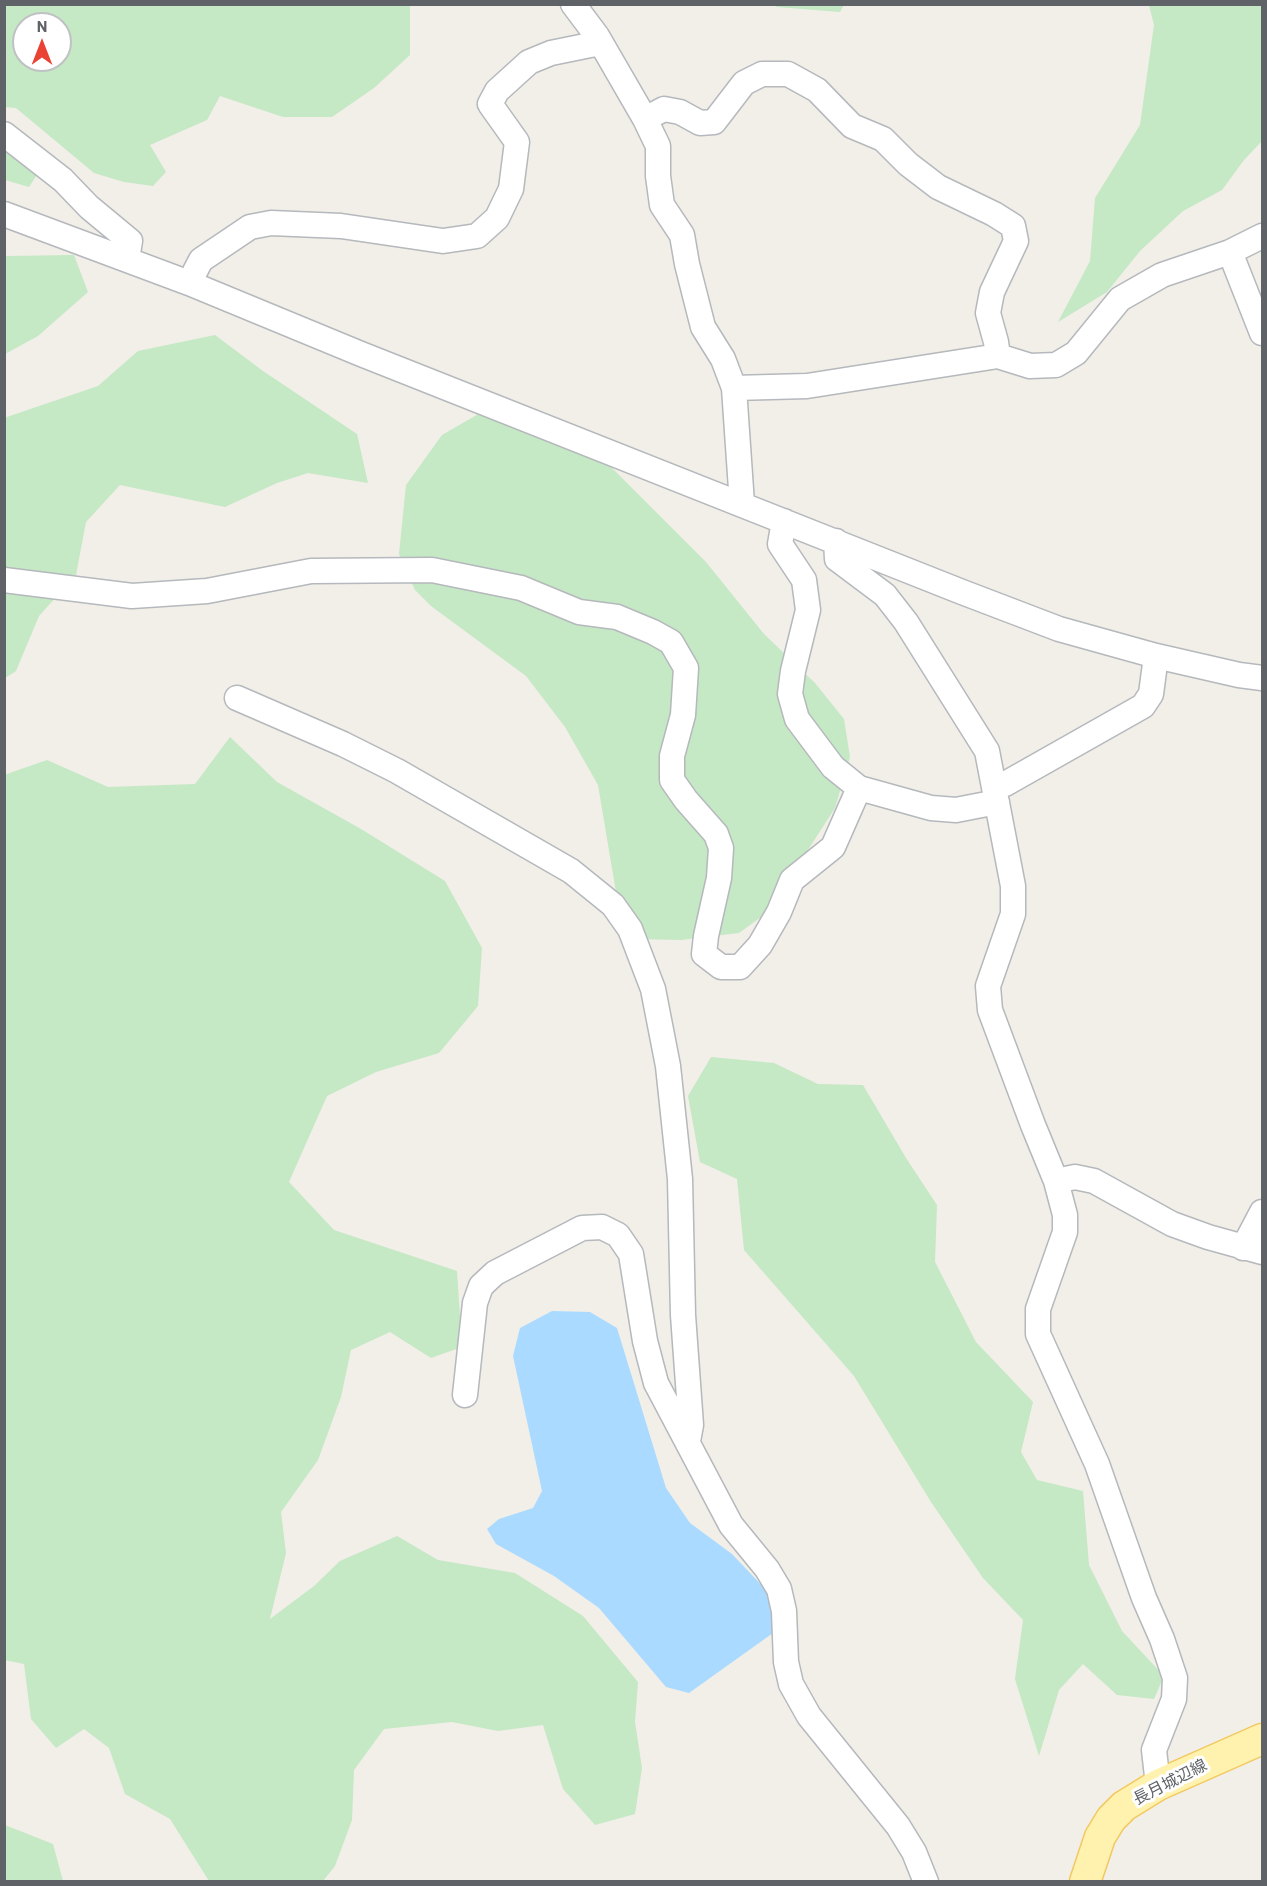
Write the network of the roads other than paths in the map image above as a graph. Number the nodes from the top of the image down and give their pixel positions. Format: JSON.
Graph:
{"nodes":[{"id":1,"x":573,"y":4,"type":"edge"},
{"id":2,"x":600,"y":43,"type":"junction"},
{"id":3,"x":645,"y":119,"type":"junction"},
{"id":4,"x":4,"y":134,"type":"edge"},
{"id":5,"x":4,"y":214,"type":"edge"},
{"id":6,"x":1263,"y":236,"type":"edge"},
{"id":7,"x":1230,"y":252,"type":"junction"},
{"id":8,"x":127,"y":259,"type":"junction"},
{"id":9,"x":189,"y":283,"type":"junction"},
{"id":10,"x":1263,"y":333,"type":"edge"},
{"id":11,"x":998,"y":356,"type":"junction"},
{"id":12,"x":734,"y":388,"type":"junction"},
{"id":13,"x":742,"y":504,"type":"junction"},
{"id":14,"x":784,"y":521,"type":"junction"},
{"id":15,"x":836,"y":541,"type":"junction"},
{"id":16,"x":4,"y":580,"type":"edge"},
{"id":17,"x":1156,"y":656,"type":"junction"},
{"id":18,"x":1263,"y":678,"type":"edge"},
{"id":19,"x":237,"y":698,"type":"dead end"},
{"id":20,"x":859,"y":788,"type":"junction"},
{"id":21,"x":995,"y":794,"type":"junction"},
{"id":22,"x":1056,"y":1181,"type":"junction"},
{"id":23,"x":1263,"y":1212,"type":"edge"},
{"id":24,"x":1253,"y":1250,"type":"edge"},
{"id":25,"x":465,"y":1395,"type":"dead end"},
{"id":26,"x":687,"y":1441,"type":"junction"},
{"id":27,"x":1263,"y":1739,"type":"edge"},
{"id":28,"x":1158,"y":1785,"type":"junction"},
{"id":29,"x":926,"y":1881,"type":"edge"},
{"id":30,"x":1085,"y":1881,"type":"edge"}],
"edges":[{"from":1,"to":2,"type":"street"},
{"from":2,"to":3,"type":"street"},
{"from":2,"to":9,"type":"street"},
{"from":3,"to":11,"type":"street"},
{"from":3,"to":12,"type":"street"},
{"from":4,"to":8,"type":"street"},
{"from":5,"to":8,"type":"street"},
{"from":6,"to":7,"type":"street"},
{"from":7,"to":10,"type":"street"},
{"from":7,"to":11,"type":"street"},
{"from":8,"to":9,"type":"street"},
{"from":9,"to":13,"type":"street"},
{"from":11,"to":12,"type":"street"},
{"from":12,"to":13,"type":"street"},
{"from":13,"to":14,"type":"street"},
{"from":14,"to":15,"type":"street"},
{"from":14,"to":20,"type":"street"},
{"from":15,"to":17,"type":"street"},
{"from":15,"to":21,"type":"street"},
{"from":16,"to":20,"type":"street"},
{"from":17,"to":18,"type":"street"},
{"from":17,"to":21,"type":"street"},
{"from":19,"to":26,"type":"street"},
{"from":20,"to":21,"type":"street"},
{"from":21,"to":22,"type":"street"},
{"from":22,"to":24,"type":"street"},
{"from":22,"to":28,"type":"street"},
{"from":23,"to":24,"type":"street"},
{"from":25,"to":26,"type":"street"},
{"from":26,"to":29,"type":"street"},
{"from":27,"to":28,"type":"main road","name":"長月城辺線"},
{"from":28,"to":30,"type":"main road","name":"長月城辺線"}]}
